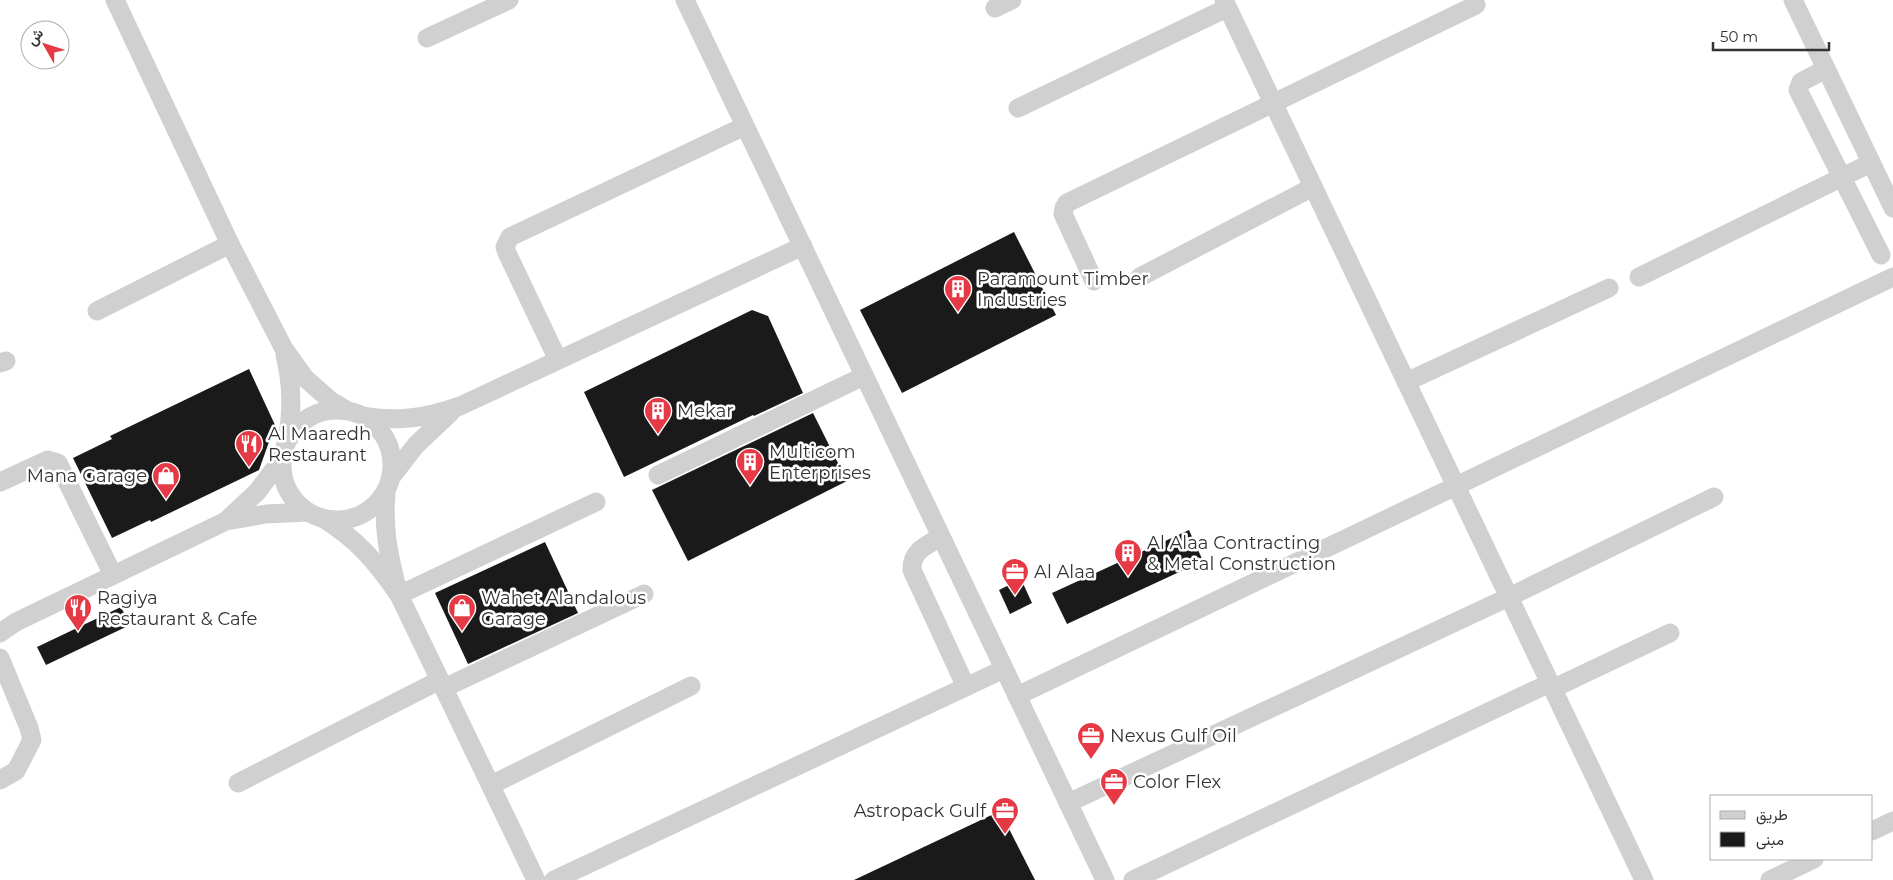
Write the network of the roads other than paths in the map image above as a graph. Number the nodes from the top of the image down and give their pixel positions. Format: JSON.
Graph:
{"nodes":[{"id":1,"x":116,"y":0,"type":"edge"},
{"id":2,"x":508,"y":0,"type":"edge"},
{"id":3,"x":685,"y":0,"type":"edge"},
{"id":4,"x":1012,"y":0,"type":"edge"},
{"id":5,"x":1793,"y":0,"type":"edge"},
{"id":6,"x":1226,"y":4,"type":"edge"},
{"id":7,"x":1476,"y":5,"type":"dead end"},
{"id":8,"x":995,"y":8,"type":"dead end"},
{"id":9,"x":427,"y":38,"type":"dead end"},
{"id":10,"x":1826,"y":70,"type":"junction"},
{"id":11,"x":1272,"y":102,"type":"junction"},
{"id":12,"x":1018,"y":108,"type":"dead end"},
{"id":13,"x":745,"y":126,"type":"junction"},
{"id":14,"x":1871,"y":163,"type":"junction"},
{"id":15,"x":1842,"y":177,"type":"junction"},
{"id":16,"x":1313,"y":187,"type":"junction"},
{"id":17,"x":1893,"y":208,"type":"edge"},
{"id":18,"x":230,"y":244,"type":"junction"},
{"id":19,"x":803,"y":246,"type":"junction"},
{"id":20,"x":1881,"y":255,"type":"dead end"},
{"id":21,"x":1639,"y":276,"type":"dead end"},
{"id":22,"x":1893,"y":277,"type":"edge"},
{"id":23,"x":1140,"y":278,"type":"dead end"},
{"id":24,"x":1094,"y":281,"type":"dead end"},
{"id":25,"x":1609,"y":288,"type":"dead end"},
{"id":26,"x":97,"y":311,"type":"dead end"},
{"id":27,"x":284,"y":349,"type":"junction"},
{"id":28,"x":558,"y":360,"type":"junction"},
{"id":29,"x":864,"y":376,"type":"junction"},
{"id":30,"x":1406,"y":382,"type":"junction"},
{"id":31,"x":460,"y":406,"type":"junction"},
{"id":32,"x":355,"y":413,"type":"junction"},
{"id":33,"x":285,"y":450,"type":"junction"},
{"id":34,"x":658,"y":475,"type":"dead end"},
{"id":35,"x":0,"y":482,"type":"edge"},
{"id":36,"x":389,"y":485,"type":"junction"},
{"id":37,"x":1456,"y":486,"type":"junction"},
{"id":38,"x":1714,"y":497,"type":"dead end"},
{"id":39,"x":596,"y":502,"type":"dead end"},
{"id":40,"x":316,"y":516,"type":"junction"},
{"id":41,"x":226,"y":521,"type":"junction"},
{"id":42,"x":941,"y":536,"type":"junction"},
{"id":43,"x":113,"y":575,"type":"junction"},
{"id":44,"x":644,"y":594,"type":"dead end"},
{"id":45,"x":399,"y":595,"type":"junction"},
{"id":46,"x":1509,"y":597,"type":"junction"},
{"id":47,"x":8,"y":624,"type":"edge"},
{"id":48,"x":0,"y":633,"type":"edge"},
{"id":49,"x":1670,"y":633,"type":"dead end"},
{"id":50,"x":0,"y":658,"type":"edge"},
{"id":51,"x":1004,"y":669,"type":"junction"},
{"id":52,"x":442,"y":684,"type":"junction"},
{"id":53,"x":691,"y":686,"type":"dead end"},
{"id":54,"x":1551,"y":686,"type":"junction"},
{"id":55,"x":966,"y":687,"type":"junction"},
{"id":56,"x":1017,"y":696,"type":"junction"},
{"id":57,"x":0,"y":780,"type":"edge"},
{"id":58,"x":238,"y":783,"type":"dead end"},
{"id":59,"x":491,"y":785,"type":"junction"},
{"id":60,"x":1068,"y":803,"type":"junction"},
{"id":61,"x":1893,"y":821,"type":"edge"},
{"id":62,"x":1873,"y":831,"type":"edge"},
{"id":63,"x":1812,"y":860,"type":"edge"},
{"id":64,"x":536,"y":880,"type":"edge"},
{"id":65,"x":554,"y":880,"type":"edge"},
{"id":66,"x":1105,"y":880,"type":"edge"},
{"id":67,"x":1133,"y":880,"type":"edge"},
{"id":68,"x":1644,"y":880,"type":"edge"},
{"id":69,"x":1770,"y":880,"type":"edge"}],
"edges":[{"from":1,"to":18,"type":"street"},
{"from":2,"to":9,"type":"street"},
{"from":3,"to":13,"type":"street"},
{"from":4,"to":8,"type":"street"},
{"from":5,"to":10,"type":"street"},
{"from":6,"to":11,"type":"street"},
{"from":6,"to":12,"type":"street"},
{"from":7,"to":11,"type":"street"},
{"from":10,"to":14,"type":"street"},
{"from":10,"to":15,"type":"street"},
{"from":11,"to":16,"type":"street"},
{"from":11,"to":24,"type":"street"},
{"from":13,"to":19,"type":"street"},
{"from":13,"to":28,"type":"street"},
{"from":14,"to":15,"type":"street"},
{"from":14,"to":17,"type":"street"},
{"from":15,"to":20,"type":"street"},
{"from":15,"to":21,"type":"street"},
{"from":16,"to":23,"type":"street"},
{"from":16,"to":30,"type":"street"},
{"from":18,"to":26,"type":"street"},
{"from":18,"to":27,"type":"street"},
{"from":19,"to":28,"type":"street"},
{"from":19,"to":29,"type":"street"},
{"from":22,"to":37,"type":"street"},
{"from":25,"to":30,"type":"street"},
{"from":27,"to":32,"type":"street"},
{"from":27,"to":33,"type":"street"},
{"from":28,"to":31,"type":"street"},
{"from":29,"to":34,"type":"street"},
{"from":29,"to":42,"type":"street"},
{"from":30,"to":37,"type":"street"},
{"from":31,"to":32,"type":"street"},
{"from":31,"to":36,"type":"street"},
{"from":32,"to":33,"type":"street"},
{"from":32,"to":36,"type":"street"},
{"from":33,"to":40,"type":"street"},
{"from":33,"to":41,"type":"street"},
{"from":35,"to":43,"type":"street"},
{"from":36,"to":40,"type":"street"},
{"from":36,"to":45,"type":"street"},
{"from":37,"to":46,"type":"street"},
{"from":37,"to":56,"type":"street"},
{"from":38,"to":46,"type":"street"},
{"from":39,"to":45,"type":"street"},
{"from":40,"to":41,"type":"street"},
{"from":40,"to":45,"type":"street"},
{"from":41,"to":43,"type":"street"},
{"from":42,"to":51,"type":"street"},
{"from":42,"to":55,"type":"street"},
{"from":43,"to":47,"type":"street"},
{"from":44,"to":52,"type":"street"},
{"from":45,"to":52,"type":"street"},
{"from":46,"to":54,"type":"street"},
{"from":46,"to":60,"type":"street"},
{"from":47,"to":48,"type":"street"},
{"from":49,"to":54,"type":"street"},
{"from":50,"to":57,"type":"street"},
{"from":51,"to":55,"type":"street"},
{"from":51,"to":56,"type":"street"},
{"from":52,"to":58,"type":"street"},
{"from":52,"to":59,"type":"street"},
{"from":53,"to":59,"type":"street"},
{"from":54,"to":67,"type":"street"},
{"from":54,"to":68,"type":"street"},
{"from":55,"to":65,"type":"street"},
{"from":56,"to":60,"type":"street"},
{"from":59,"to":64,"type":"street"},
{"from":60,"to":66,"type":"street"},
{"from":61,"to":62,"type":"street"},
{"from":63,"to":69,"type":"street"}]}
